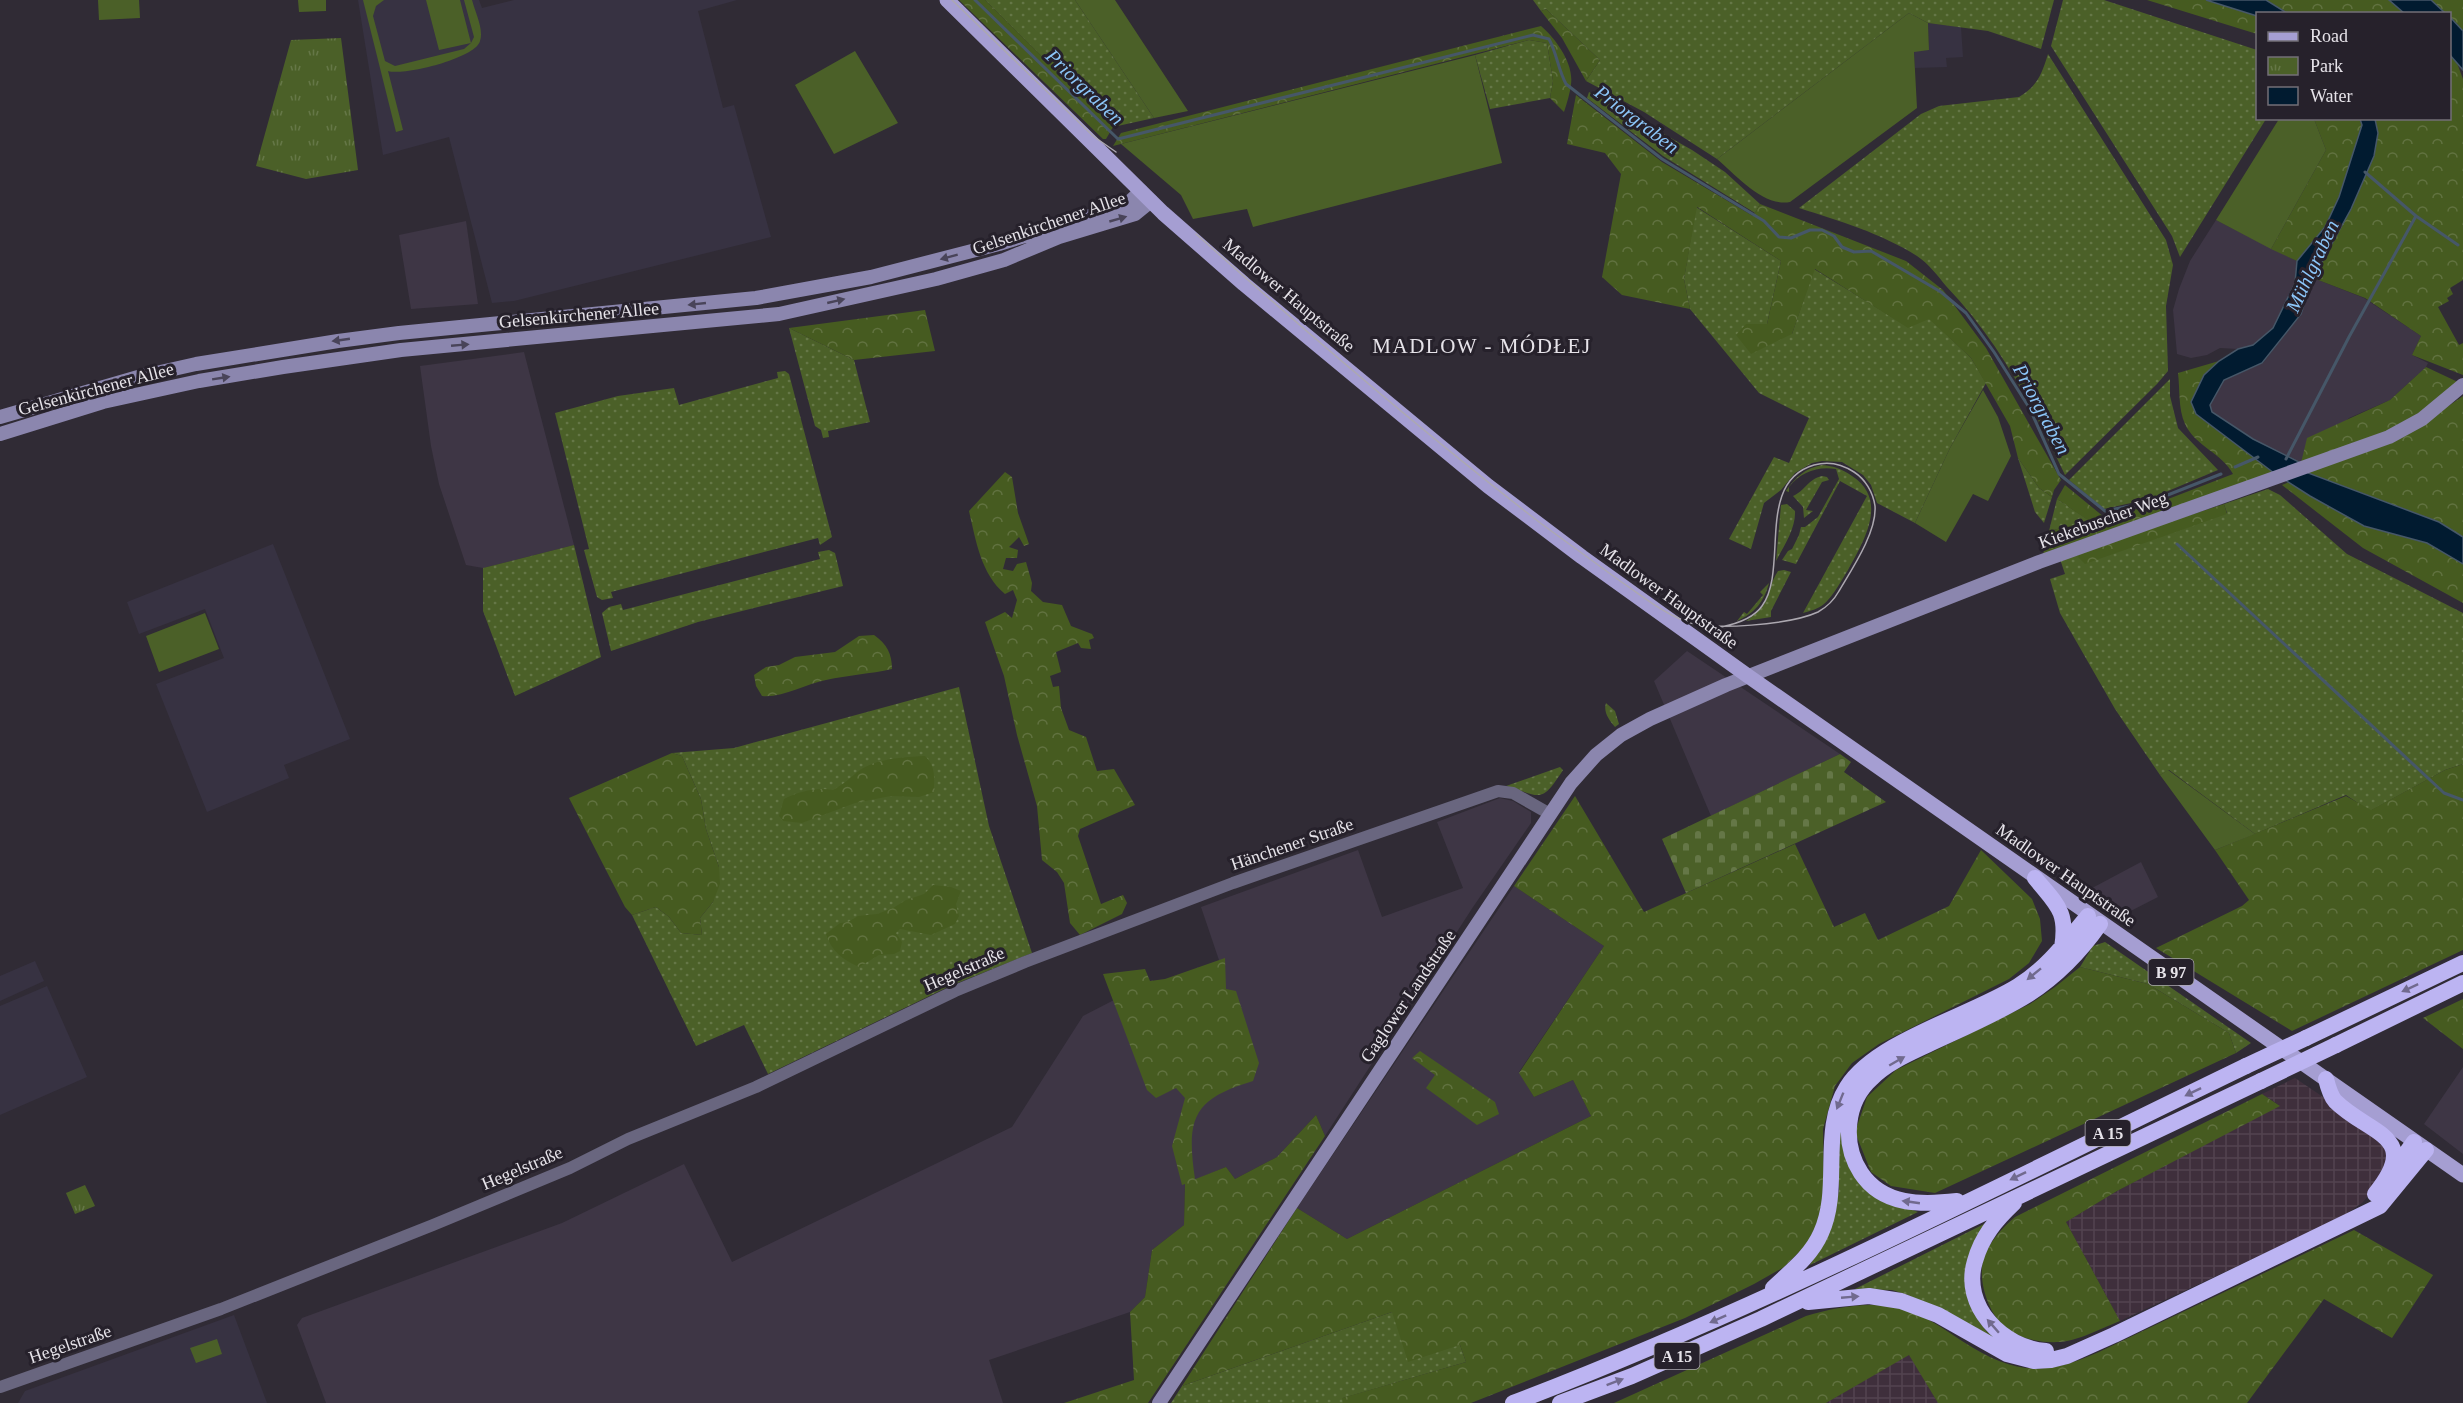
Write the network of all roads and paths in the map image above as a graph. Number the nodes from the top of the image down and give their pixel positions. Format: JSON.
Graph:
{"nodes":[{"id":1,"x":947,"y":0,"type":"edge"},
{"id":2,"x":1146,"y":196,"type":"junction"},
{"id":3,"x":2463,"y":385,"type":"edge"},
{"id":4,"x":0,"y":417,"type":"edge"},
{"id":5,"x":0,"y":434,"type":"edge"},
{"id":6,"x":1748,"y":676,"type":"junction"},
{"id":7,"x":1550,"y":814,"type":"junction"},
{"id":8,"x":2035,"y":878,"type":"junction"},
{"id":9,"x":2094,"y":920,"type":"junction"},
{"id":10,"x":2062,"y":948,"type":"junction"},
{"id":11,"x":1046,"y":954,"type":"joint"},
{"id":12,"x":2463,"y":963,"type":"edge"},
{"id":13,"x":2463,"y":983,"type":"edge"},
{"id":14,"x":2326,"y":1079,"type":"junction"},
{"id":15,"x":2420,"y":1146,"type":"junction"},
{"id":16,"x":2463,"y":1175,"type":"edge"},
{"id":17,"x":2388,"y":1178,"type":"junction"},
{"id":18,"x":2026,"y":1192,"type":"junction"},
{"id":19,"x":1970,"y":1200,"type":"junction"},
{"id":20,"x":2348,"y":1223,"type":"junction"},
{"id":21,"x":1758,"y":1300,"type":"junction"},
{"id":22,"x":1792,"y":1304,"type":"junction"},
{"id":23,"x":2086,"y":1347,"type":"junction"},
{"id":24,"x":0,"y":1387,"type":"edge"},
{"id":25,"x":1159,"y":1403,"type":"edge"},
{"id":26,"x":1513,"y":1403,"type":"edge"},
{"id":27,"x":1560,"y":1403,"type":"edge"}],
"edges":[{"from":1,"to":2,"type":"main road","name":"Madlower Hauptstraße"},
{"from":2,"to":4,"type":"main road","name":"Gelsenkirchener Allee","one_way":true},
{"from":5,"to":2,"type":"main road","name":"Gelsenkirchener Allee","one_way":true},
{"from":2,"to":6,"type":"main road","name":"Madlower Hauptstraße"},
{"from":3,"to":6,"type":"main road","name":"Kiekebuscher Weg"},
{"from":6,"to":7,"type":"main road","name":"Gaglower Landstraße"},
{"from":6,"to":8,"type":"main road","name":"Madlower Hauptstraße"},
{"from":7,"to":11,"type":"street","name":"Hänchener Straße"},
{"from":7,"to":25,"type":"main road","name":"Gaglower Landstraße"},
{"from":8,"to":9,"type":"main road","name":"Madlower Hauptstraße"},
{"from":8,"to":10,"type":"highway"},
{"from":9,"to":10,"type":"highway"},
{"from":9,"to":14,"type":"main road","name":"Madlower Hauptstraße","number":"B 97"},
{"from":19,"to":9,"type":"highway","one_way":true},
{"from":10,"to":21,"type":"highway","one_way":true},
{"from":11,"to":24,"type":"street","name":"Hegelstraße"},
{"from":12,"to":19,"type":"highway","number":"A 15","one_way":true,"bridge":true},
{"from":13,"to":18,"type":"highway","number":"A 15","bridge":true},
{"from":14,"to":15,"type":"main road","name":"Madlower Hauptstraße"},
{"from":14,"to":17,"type":"highway"},
{"from":15,"to":16,"type":"main road","name":"Madlower Hauptstraße"},
{"from":15,"to":17,"type":"highway"},
{"from":15,"to":20,"type":"highway"},
{"from":17,"to":20,"type":"highway"},
{"from":18,"to":22,"type":"highway","number":"A 15"},
{"from":23,"to":18,"type":"highway","one_way":true},
{"from":19,"to":21,"type":"highway","number":"A 15"},
{"from":20,"to":23,"type":"highway"},
{"from":21,"to":26,"type":"highway","number":"A 15","one_way":true},
{"from":22,"to":23,"type":"highway","one_way":true},
{"from":27,"to":22,"type":"highway","number":"A 15","one_way":true}]}
